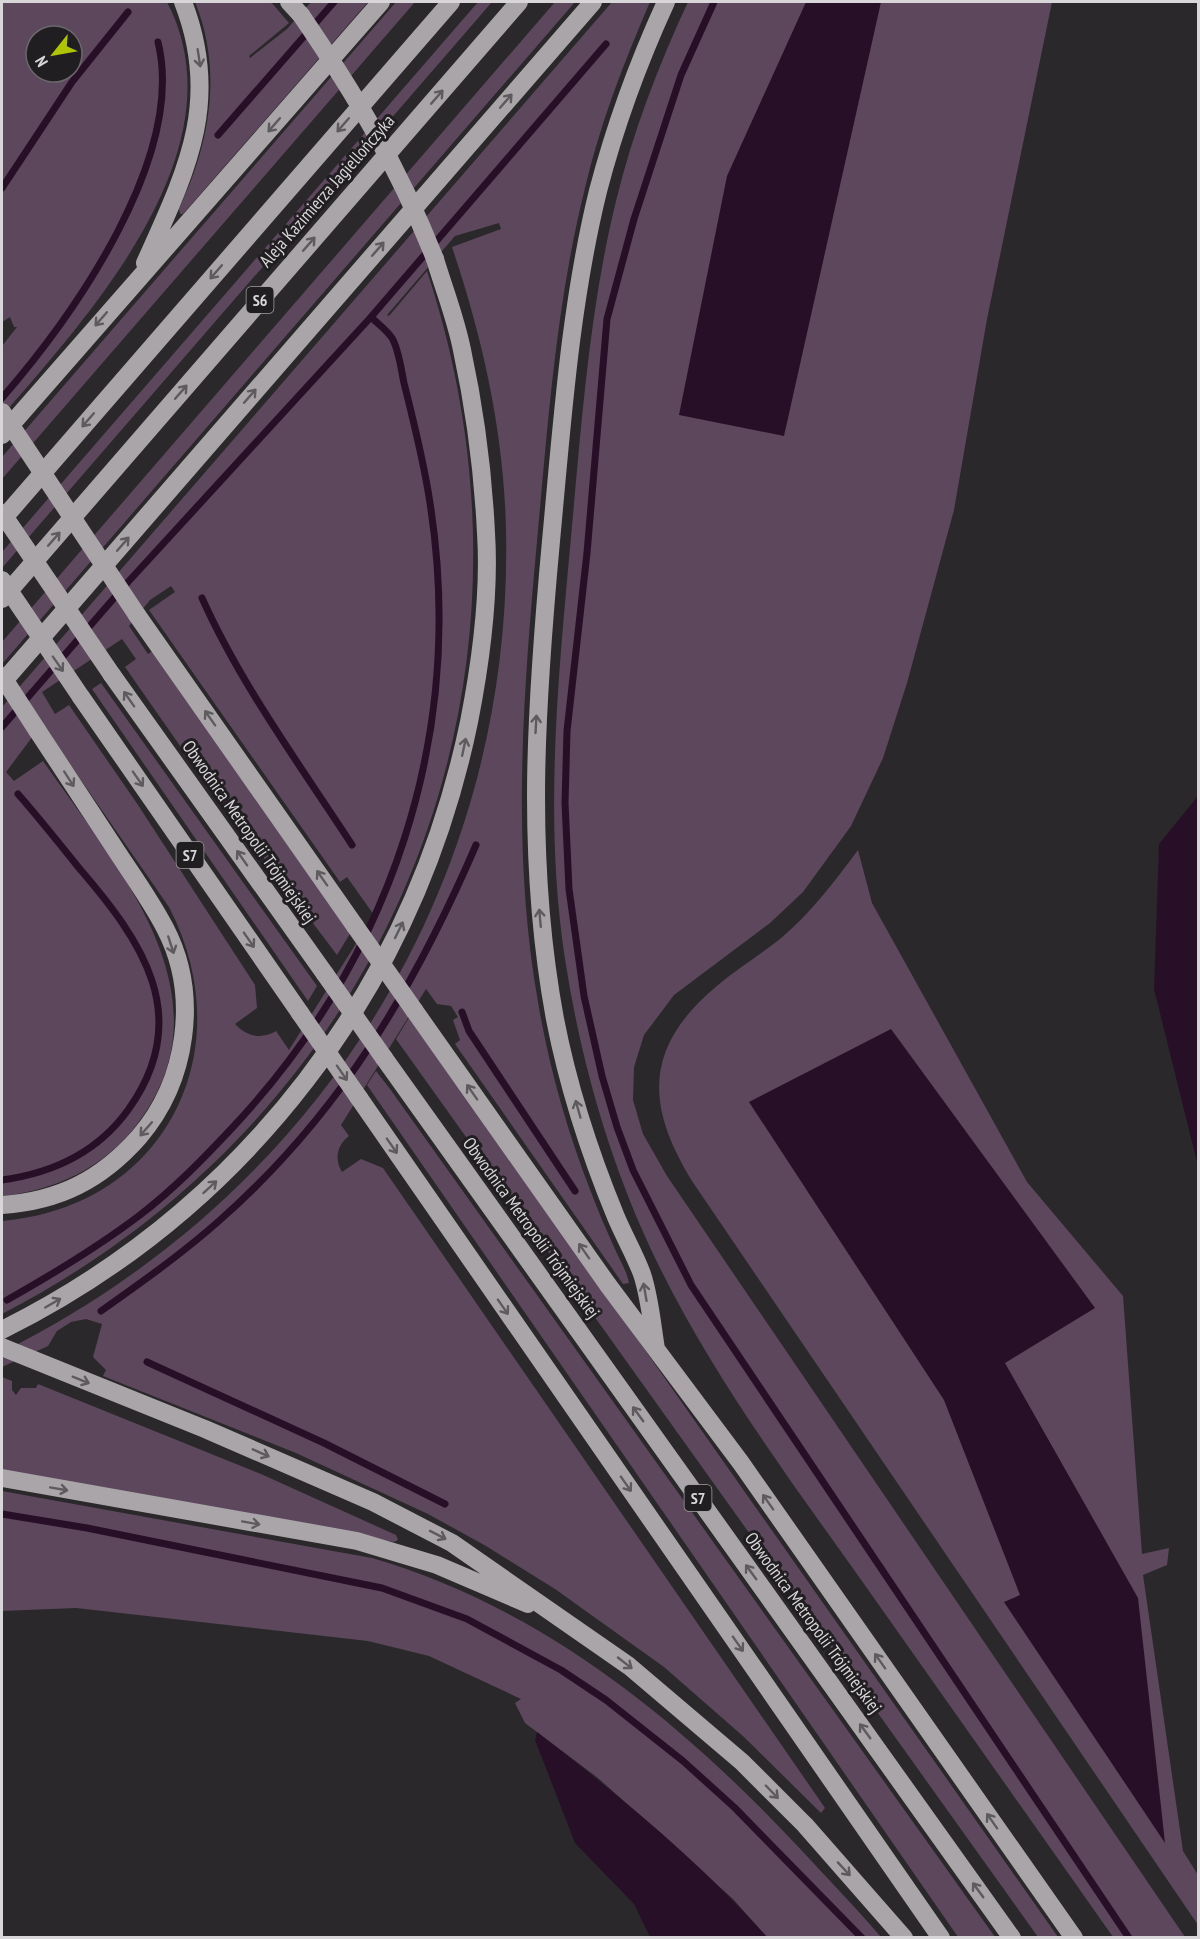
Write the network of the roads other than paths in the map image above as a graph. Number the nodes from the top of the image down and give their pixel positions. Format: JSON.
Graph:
{"nodes":[{"id":1,"x":183,"y":2,"type":"edge"},
{"id":2,"x":381,"y":2,"type":"edge"},
{"id":3,"x":451,"y":2,"type":"edge"},
{"id":4,"x":519,"y":2,"type":"edge"},
{"id":5,"x":593,"y":2,"type":"edge"},
{"id":6,"x":666,"y":2,"type":"edge"},
{"id":7,"x":295,"y":8,"type":"edge"},
{"id":8,"x":140,"y":275,"type":"junction"},
{"id":9,"x":2,"y":412,"type":"edge"},
{"id":10,"x":2,"y":435,"type":"edge"},
{"id":11,"x":2,"y":513,"type":"edge"},
{"id":12,"x":2,"y":520,"type":"edge"},
{"id":13,"x":2,"y":580,"type":"edge"},
{"id":14,"x":2,"y":599,"type":"edge"},
{"id":15,"x":2,"y":676,"type":"edge"},
{"id":16,"x":2,"y":683,"type":"edge"},
{"id":17,"x":2,"y":1205,"type":"edge"},
{"id":18,"x":2,"y":1330,"type":"edge"},
{"id":19,"x":2,"y":1347,"type":"edge"},
{"id":20,"x":656,"y":1349,"type":"junction"},
{"id":21,"x":2,"y":1478,"type":"edge"},
{"id":22,"x":578,"y":1628,"type":"junction"},
{"id":23,"x":904,"y":1938,"type":"edge"},
{"id":24,"x":941,"y":1938,"type":"edge"},
{"id":25,"x":1012,"y":1938,"type":"edge"},
{"id":26,"x":1074,"y":1938,"type":"edge"}],
"edges":[{"from":1,"to":8,"type":"highway","one_way":true},
{"from":2,"to":8,"type":"highway","one_way":true},
{"from":3,"to":12,"type":"highway","name":"Aleja Kazimierza Jagiellończyka","one_way":true},
{"from":14,"to":4,"type":"highway","name":"Aleja Kazimierza Jagiellończyka","number":"S6","one_way":true},
{"from":16,"to":5,"type":"highway","one_way":true},
{"from":20,"to":6,"type":"highway","one_way":true},
{"from":18,"to":7,"type":"highway","one_way":true,"bridge":true},
{"from":8,"to":10,"type":"highway","one_way":true},
{"from":20,"to":9,"type":"highway","one_way":true,"bridge":true},
{"from":25,"to":11,"type":"highway","name":"Obwodnica Metropolii Trójmiejskiej","number":"S7","one_way":true,"bridge":true},
{"from":13,"to":24,"type":"highway","number":"S7","one_way":true,"bridge":true},
{"from":15,"to":17,"type":"highway","one_way":true,"bridge":true},
{"from":19,"to":22,"type":"highway","one_way":true},
{"from":26,"to":20,"type":"highway","one_way":true},
{"from":21,"to":22,"type":"highway","one_way":true},
{"from":22,"to":23,"type":"highway","one_way":true}]}
